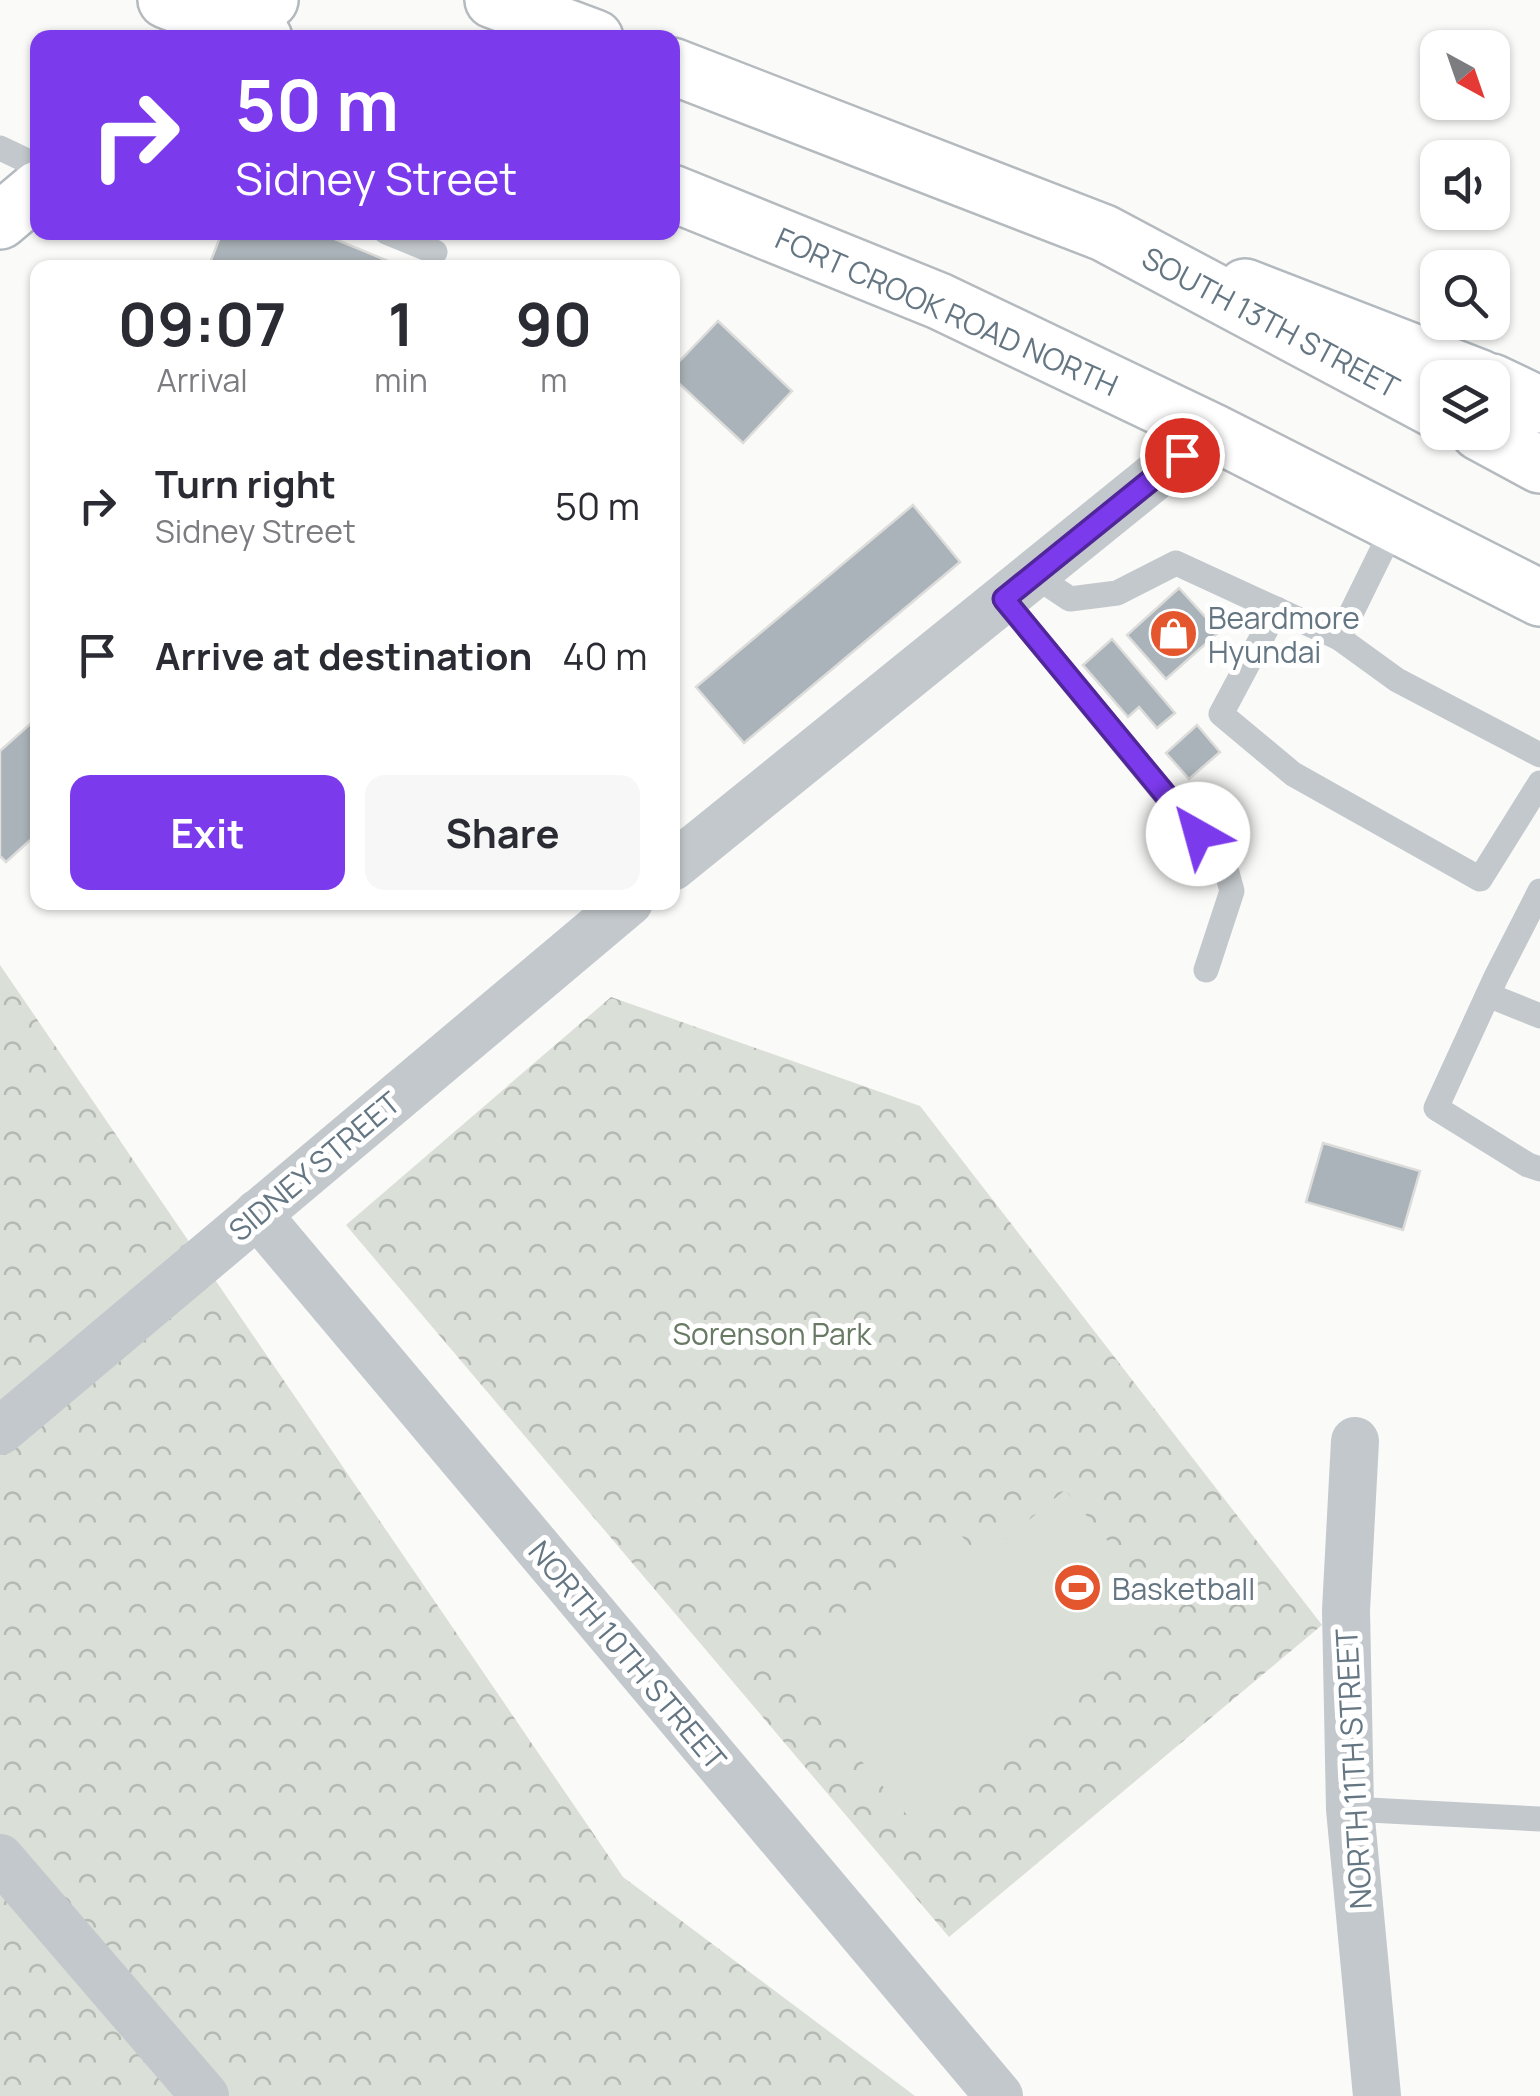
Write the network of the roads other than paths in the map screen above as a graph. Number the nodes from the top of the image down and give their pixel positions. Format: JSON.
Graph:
{"nodes":[{"id":1,"x":166,"y":0,"type":"edge"},
{"id":2,"x":492,"y":0,"type":"edge"},
{"id":3,"x":570,"y":0,"type":"edge"},
{"id":4,"x":246,"y":20,"type":"edge"},
{"id":5,"x":574,"y":30,"type":"edge"},
{"id":6,"x":613,"y":30,"type":"edge"},
{"id":7,"x":680,"y":69,"type":"edge"},
{"id":8,"x":0,"y":148,"type":"edge"},
{"id":9,"x":30,"y":162,"type":"edge"},
{"id":10,"x":30,"y":196,"type":"edge"},
{"id":11,"x":680,"y":196,"type":"edge"},
{"id":12,"x":0,"y":222,"type":"edge"},
{"id":13,"x":1104,"y":233,"type":"junction"},
{"id":14,"x":406,"y":240,"type":"edge"},
{"id":15,"x":435,"y":252,"type":"dead end"},
{"id":16,"x":1433,"y":360,"type":"edge"},
{"id":17,"x":1510,"y":391,"type":"edge"},
{"id":18,"x":1420,"y":400,"type":"edge"},
{"id":19,"x":1540,"y":405,"type":"edge"},
{"id":20,"x":1211,"y":431,"type":"junction"},
{"id":21,"x":1510,"y":449,"type":"edge"},
{"id":22,"x":1540,"y":465,"type":"edge"},
{"id":23,"x":1395,"y":524,"type":"junction"},
{"id":24,"x":1019,"y":587,"type":"junction"},
{"id":25,"x":1540,"y":598,"type":"edge"},
{"id":26,"x":1277,"y":609,"type":"junction"},
{"id":27,"x":1339,"y":638,"type":"junction"},
{"id":28,"x":1540,"y":754,"type":"edge"},
{"id":29,"x":1540,"y":783,"type":"edge"},
{"id":30,"x":680,"y":861,"type":"edge"},
{"id":31,"x":1540,"y":892,"type":"edge"},
{"id":32,"x":619,"y":910,"type":"edge"},
{"id":33,"x":1206,"y":970,"type":"dead end"},
{"id":34,"x":1488,"y":995,"type":"junction"},
{"id":35,"x":1540,"y":1016,"type":"edge"},
{"id":36,"x":1540,"y":1169,"type":"edge"},
{"id":37,"x":257,"y":1214,"type":"junction"},
{"id":38,"x":0,"y":1432,"type":"edge"},
{"id":39,"x":1355,"y":1441,"type":"dead end"},
{"id":40,"x":1350,"y":1810,"type":"junction"},
{"id":41,"x":1540,"y":1819,"type":"edge"},
{"id":42,"x":0,"y":1858,"type":"edge"},
{"id":43,"x":204,"y":2096,"type":"edge"},
{"id":44,"x":999,"y":2096,"type":"edge"},
{"id":45,"x":1377,"y":2096,"type":"edge"}],
"edges":[{"from":1,"to":4,"type":"main road"},
{"from":2,"to":5,"type":"main road"},
{"from":3,"to":6,"type":"main road"},
{"from":7,"to":13,"type":"main road"},
{"from":8,"to":9,"type":"lane"},
{"from":10,"to":12,"type":"main road"},
{"from":11,"to":20,"type":"main road","name":"FORT CROOK ROAD NORTH"},
{"from":13,"to":16,"type":"main road"},
{"from":13,"to":18,"type":"main road","name":"SOUTH 13TH STREET"},
{"from":14,"to":15,"type":"lane"},
{"from":17,"to":19,"type":"main road"},
{"from":20,"to":23,"type":"main road","name":"FORT CROOK ROAD NORTH"},
{"from":20,"to":24,"type":"street"},
{"from":21,"to":22,"type":"main road"},
{"from":23,"to":25,"type":"main road","name":"FORT CROOK ROAD NORTH"},
{"from":23,"to":27,"type":"lane"},
{"from":24,"to":26,"type":"lane"},
{"from":24,"to":30,"type":"street"},
{"from":24,"to":33,"type":"lane"},
{"from":26,"to":27,"type":"lane"},
{"from":26,"to":29,"type":"lane"},
{"from":27,"to":28,"type":"lane"},
{"from":31,"to":34,"type":"lane"},
{"from":32,"to":37,"type":"street","name":"SIDNEY STREET"},
{"from":34,"to":35,"type":"lane"},
{"from":34,"to":36,"type":"lane"},
{"from":37,"to":38,"type":"street","name":"SIDNEY STREET"},
{"from":37,"to":44,"type":"street","name":"NORTH 10TH STREET"},
{"from":39,"to":40,"type":"street","name":"NORTH 11TH STREET"},
{"from":40,"to":41,"type":"lane"},
{"from":40,"to":45,"type":"street","name":"NORTH 11TH STREET"},
{"from":42,"to":43,"type":"street"}]}
